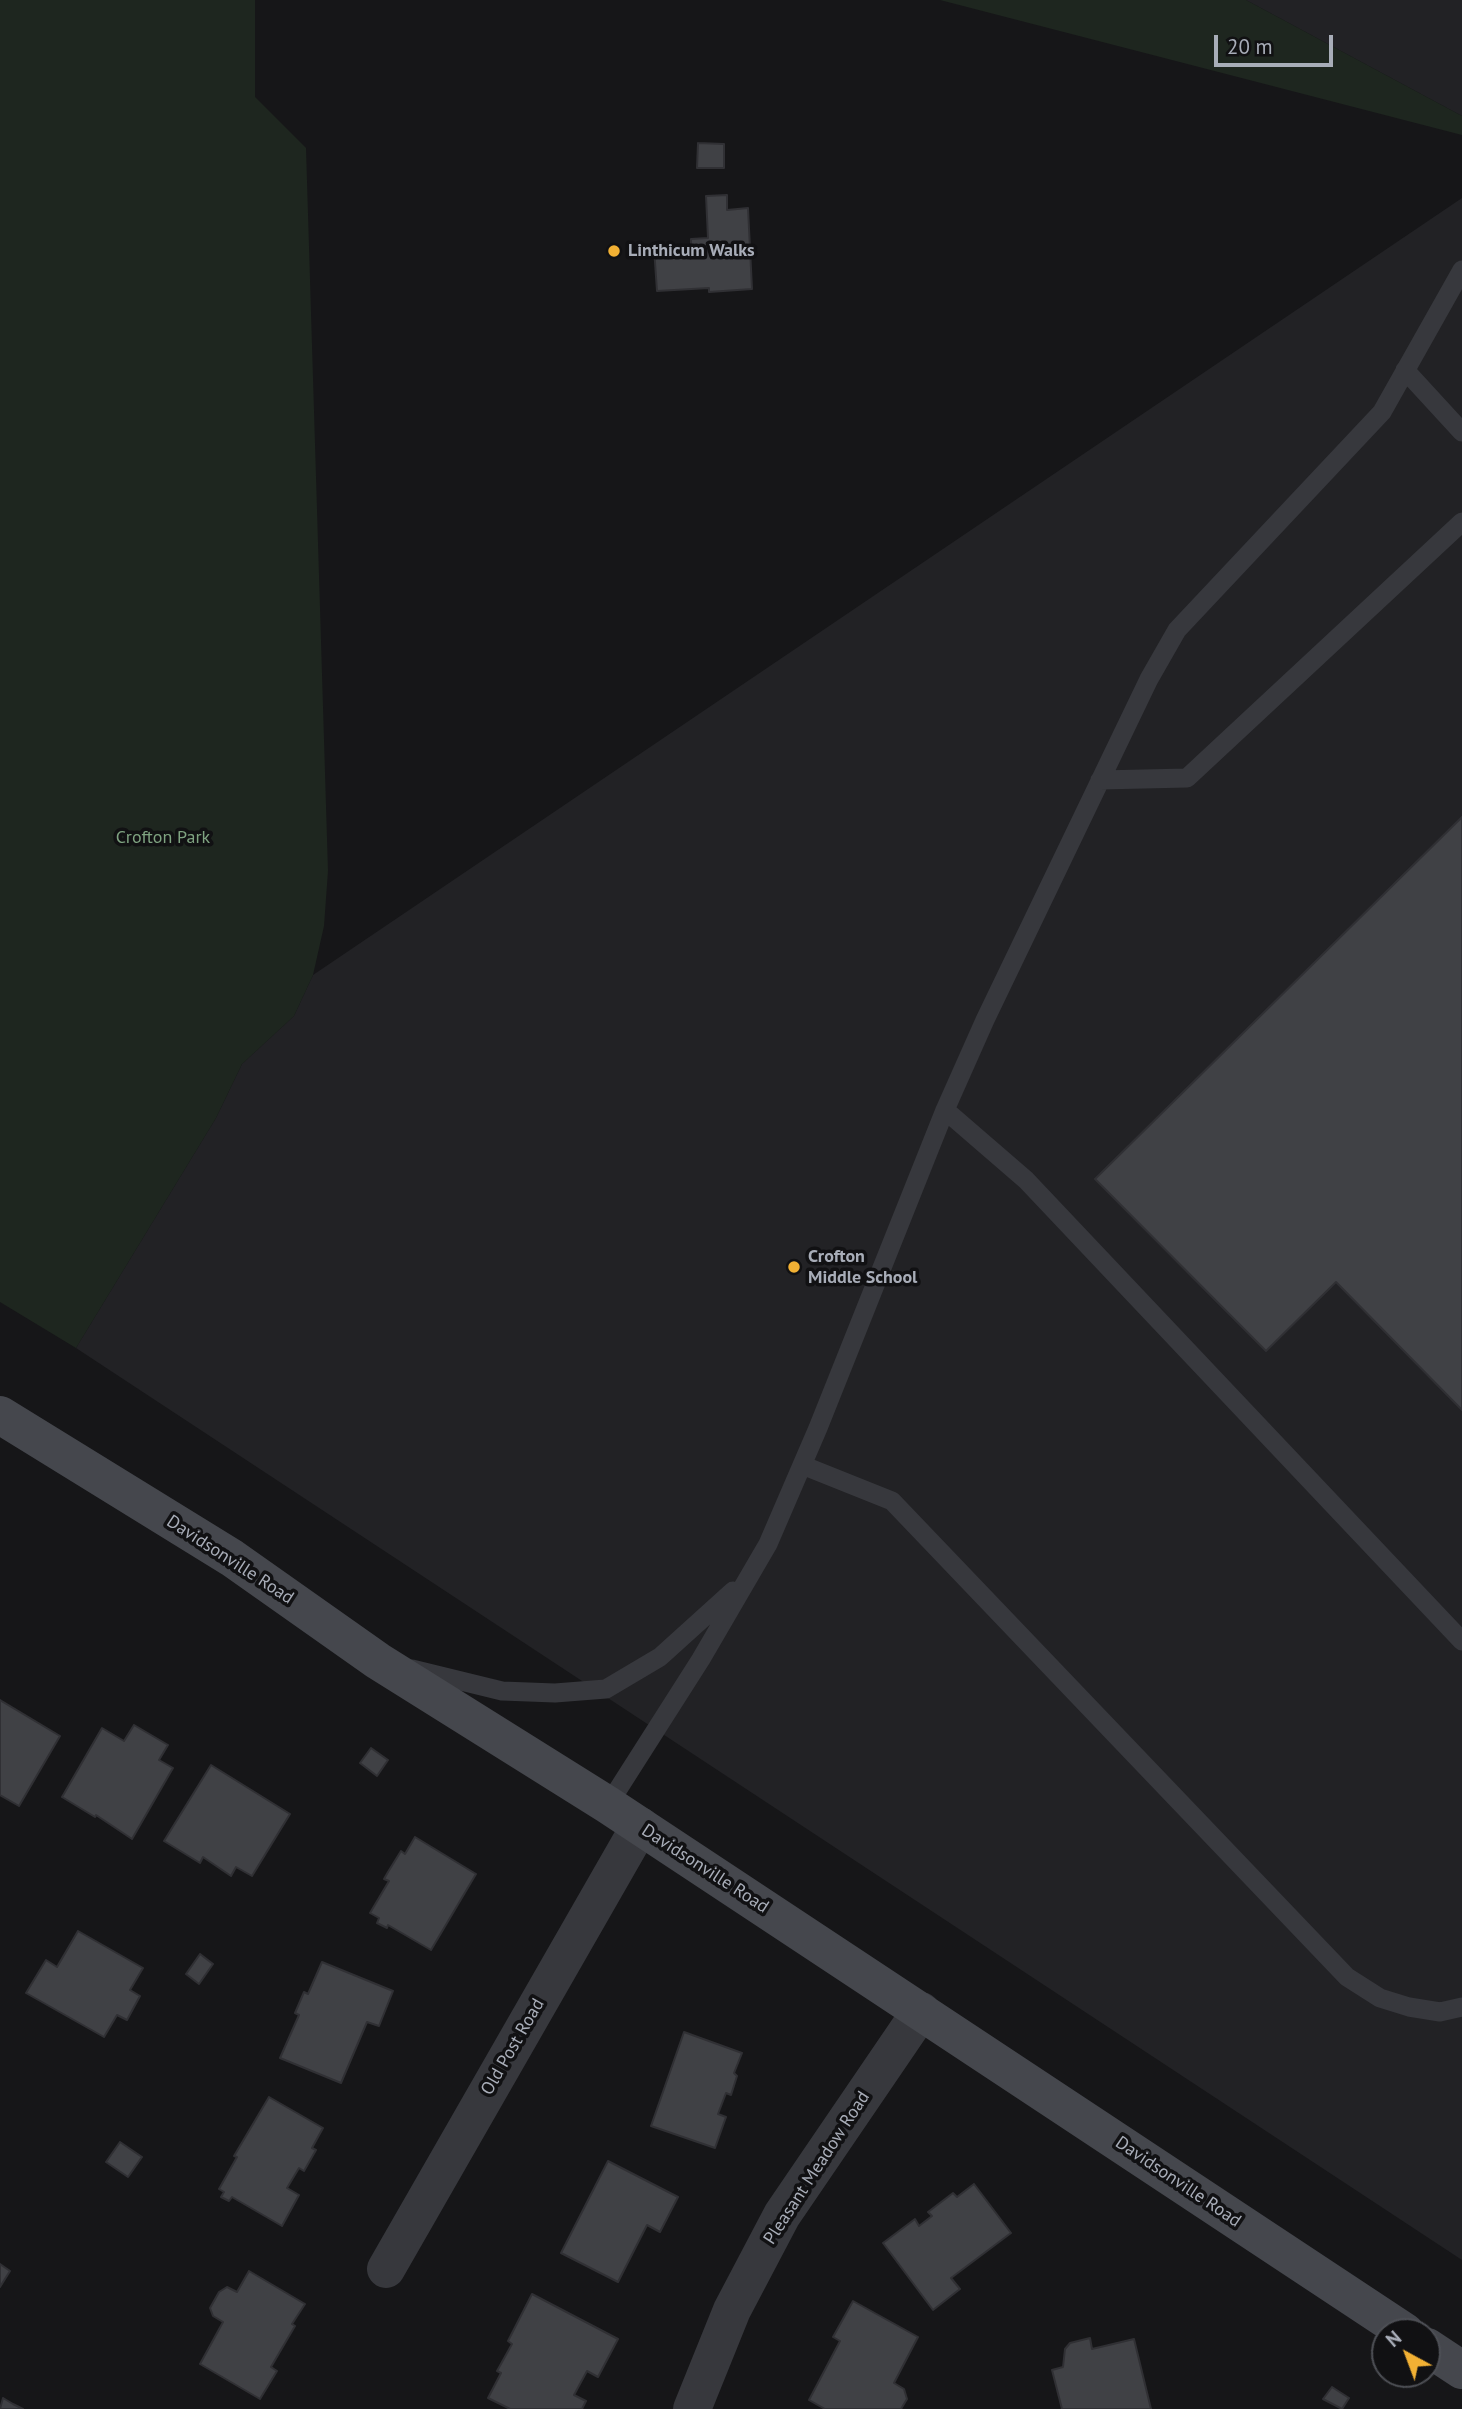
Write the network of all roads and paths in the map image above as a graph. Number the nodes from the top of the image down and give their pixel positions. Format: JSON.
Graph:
{"nodes":[{"id":1,"x":1462,"y":270,"type":"edge"},
{"id":2,"x":1405,"y":370,"type":"junction"},
{"id":3,"x":1462,"y":432,"type":"edge"},
{"id":4,"x":1462,"y":522,"type":"edge"},
{"id":5,"x":1100,"y":780,"type":"junction"},
{"id":6,"x":944,"y":1110,"type":"junction"},
{"id":7,"x":0,"y":1415,"type":"edge"},
{"id":8,"x":802,"y":1465,"type":"junction"},
{"id":9,"x":749,"y":1576,"type":"junction"},
{"id":10,"x":1462,"y":1641,"type":"edge"},
{"id":11,"x":378,"y":1661,"type":"junction"},
{"id":12,"x":608,"y":1805,"type":"junction"},
{"id":13,"x":640,"y":1826,"type":"junction"},
{"id":14,"x":1462,"y":2007,"type":"edge"},
{"id":15,"x":921,"y":2011,"type":"junction"},
{"id":16,"x":386,"y":2269,"type":"dead end"},
{"id":17,"x":1384,"y":2318,"type":"edge"},
{"id":18,"x":1441,"y":2356,"type":"edge"},
{"id":19,"x":1462,"y":2370,"type":"edge"},
{"id":20,"x":692,"y":2409,"type":"edge"}],
"edges":[{"from":1,"to":2,"type":"lane"},
{"from":2,"to":3,"type":"lane"},
{"from":2,"to":5,"type":"lane"},
{"from":4,"to":5,"type":"lane"},
{"from":5,"to":6,"type":"lane"},
{"from":6,"to":8,"type":"lane"},
{"from":6,"to":10,"type":"lane"},
{"from":7,"to":11,"type":"main road","name":"Davidsonville Road"},
{"from":8,"to":9,"type":"lane"},
{"from":8,"to":14,"type":"lane"},
{"from":9,"to":11,"type":"lane"},
{"from":9,"to":12,"type":"lane"},
{"from":11,"to":12,"type":"main road","name":"Davidsonville Road"},
{"from":12,"to":13,"type":"main road","name":"Davidsonville Road"},
{"from":13,"to":15,"type":"main road","name":"Davidsonville Road"},
{"from":13,"to":16,"type":"street","name":"Old Post Road"},
{"from":15,"to":17,"type":"main road","name":"Davidsonville Road"},
{"from":15,"to":20,"type":"street","name":"Pleasant Meadow Road"},
{"from":18,"to":19,"type":"main road"}]}
